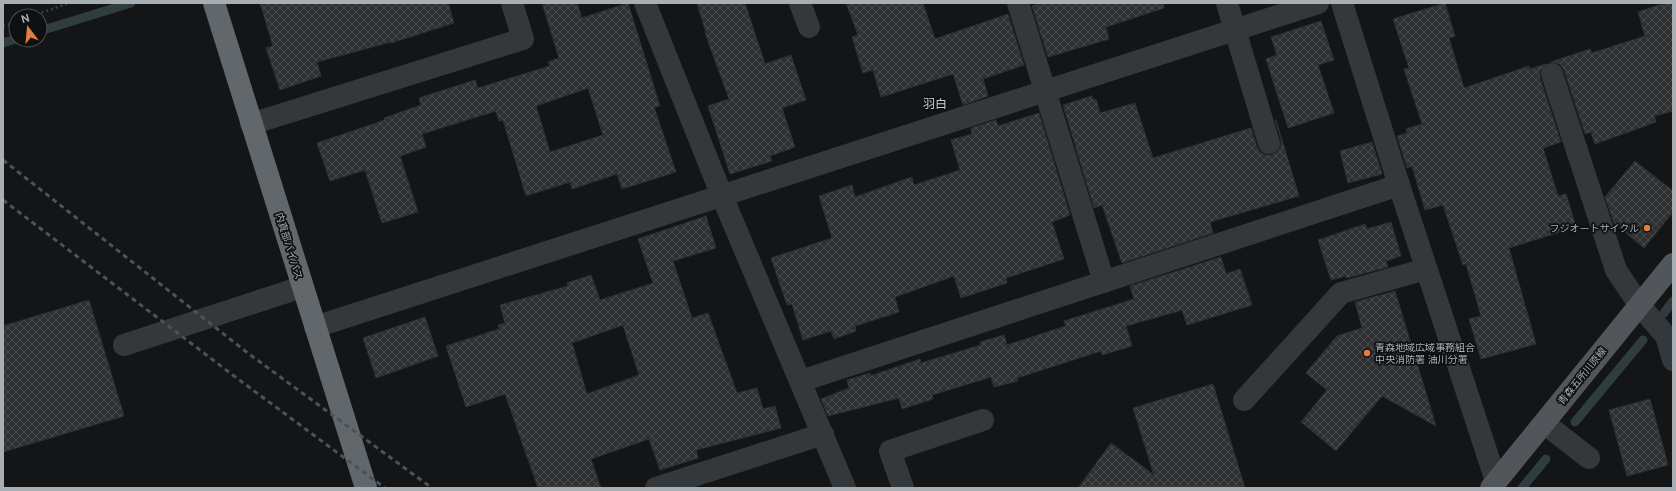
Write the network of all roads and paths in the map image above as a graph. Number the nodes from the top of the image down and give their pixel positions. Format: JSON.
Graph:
{"nodes":[{"id":1,"x":69,"y":3,"type":"edge"},
{"id":2,"x":214,"y":3,"type":"edge"},
{"id":3,"x":512,"y":3,"type":"edge"},
{"id":4,"x":645,"y":3,"type":"edge"},
{"id":5,"x":800,"y":3,"type":"edge"},
{"id":6,"x":1018,"y":3,"type":"edge"},
{"id":7,"x":1227,"y":3,"type":"edge"},
{"id":8,"x":1318,"y":3,"type":"edge"},
{"id":9,"x":1342,"y":3,"type":"edge"},
{"id":10,"x":48,"y":10,"type":"edge"},
{"id":11,"x":809,"y":27,"type":"dead end"},
{"id":12,"x":1235,"y":29,"type":"junction"},
{"id":13,"x":1552,"y":74,"type":"dead end"},
{"id":14,"x":1045,"y":91,"type":"junction"},
{"id":15,"x":252,"y":124,"type":"junction"},
{"id":16,"x":1269,"y":143,"type":"dead end"},
{"id":17,"x":1399,"y":185,"type":"junction"},
{"id":18,"x":722,"y":196,"type":"junction"},
{"id":19,"x":1673,"y":264,"type":"edge"},
{"id":20,"x":1426,"y":269,"type":"junction"},
{"id":21,"x":1104,"y":282,"type":"junction"},
{"id":22,"x":302,"y":287,"type":"junction"},
{"id":23,"x":1640,"y":306,"type":"junction"},
{"id":24,"x":315,"y":327,"type":"junction"},
{"id":25,"x":124,"y":345,"type":"dead end"},
{"id":26,"x":1673,"y":360,"type":"edge"},
{"id":27,"x":802,"y":382,"type":"junction"},
{"id":28,"x":1244,"y":400,"type":"dead end"},
{"id":29,"x":983,"y":420,"type":"dead end"},
{"id":30,"x":1544,"y":423,"type":"junction"},
{"id":31,"x":823,"y":434,"type":"junction"},
{"id":32,"x":1589,"y":458,"type":"dead end"},
{"id":33,"x":1494,"y":485,"type":"edge"},
{"id":34,"x":366,"y":488,"type":"edge"},
{"id":35,"x":656,"y":488,"type":"edge"},
{"id":36,"x":845,"y":488,"type":"edge"},
{"id":37,"x":903,"y":488,"type":"edge"}],
"edges":[{"from":1,"to":10,"type":"path"},
{"from":2,"to":15,"type":"highway","name":"内真部バイパス"},
{"from":3,"to":15,"type":"street"},
{"from":4,"to":18,"type":"street"},
{"from":5,"to":11,"type":"street"},
{"from":6,"to":14,"type":"street"},
{"from":7,"to":12,"type":"street"},
{"from":8,"to":12,"type":"street"},
{"from":9,"to":17,"type":"street"},
{"from":12,"to":14,"type":"street"},
{"from":12,"to":16,"type":"street"},
{"from":13,"to":23,"type":"street"},
{"from":14,"to":18,"type":"street"},
{"from":14,"to":21,"type":"street"},
{"from":15,"to":22,"type":"highway","name":"内真部バイパス"},
{"from":17,"to":20,"type":"street"},
{"from":17,"to":21,"type":"street"},
{"from":18,"to":24,"type":"street"},
{"from":18,"to":27,"type":"street"},
{"from":19,"to":23,"type":"main road","name":"青森五所川原線"},
{"from":20,"to":28,"type":"street"},
{"from":20,"to":33,"type":"street"},
{"from":21,"to":27,"type":"street"},
{"from":22,"to":24,"type":"highway","name":"内真部バイパス"},
{"from":22,"to":25,"type":"street"},
{"from":23,"to":26,"type":"street"},
{"from":23,"to":30,"type":"main road","name":"青森五所川原線"},
{"from":24,"to":34,"type":"highway","name":"内真部バイパス"},
{"from":27,"to":31,"type":"street"},
{"from":29,"to":37,"type":"street"},
{"from":30,"to":32,"type":"street"},
{"from":30,"to":33,"type":"main road","name":"青森五所川原線"},
{"from":31,"to":35,"type":"street"},
{"from":31,"to":36,"type":"street"}]}
